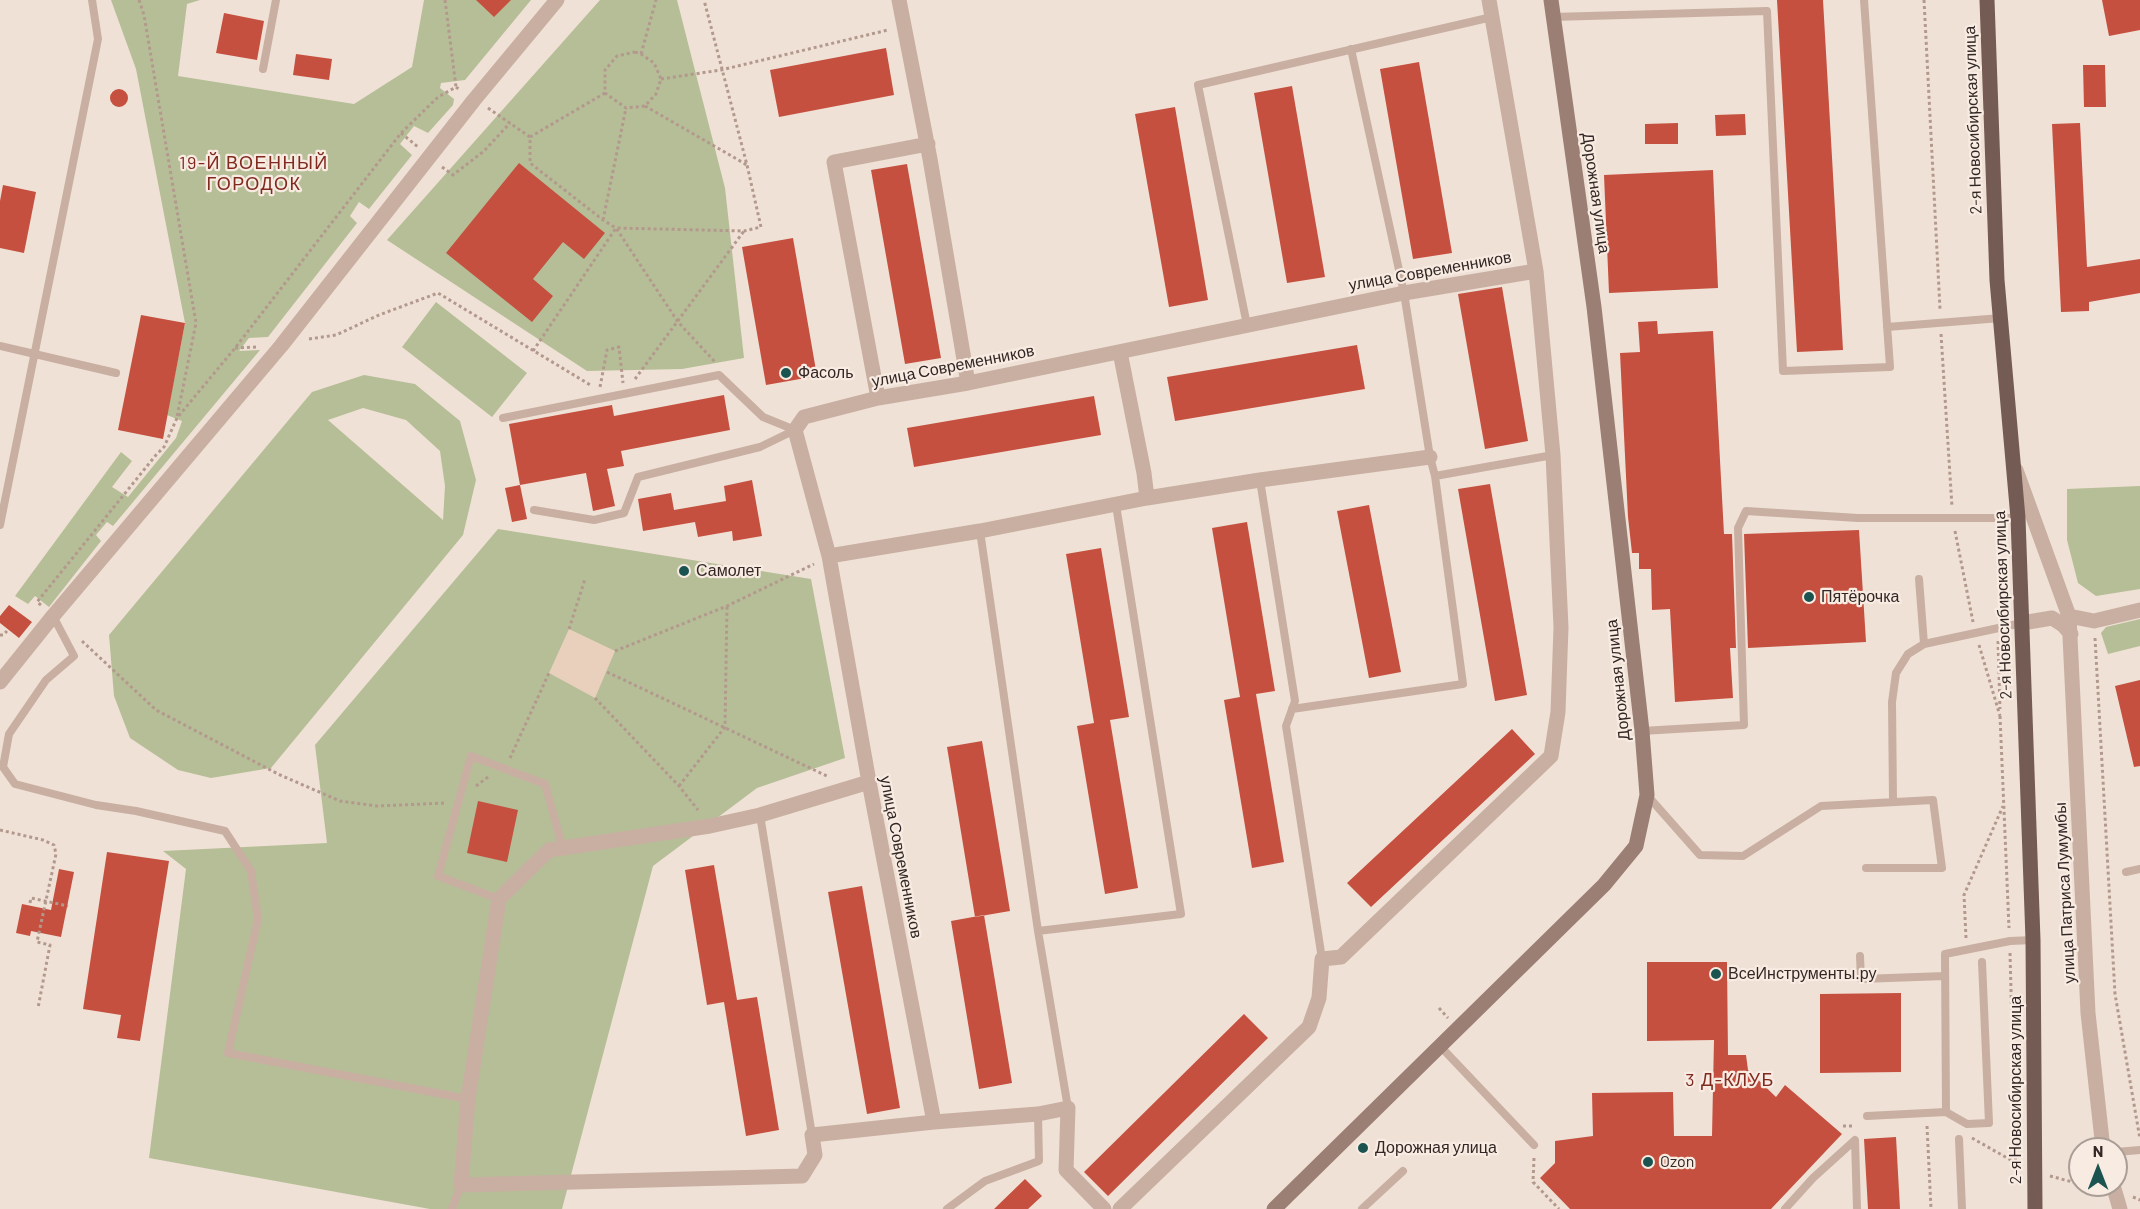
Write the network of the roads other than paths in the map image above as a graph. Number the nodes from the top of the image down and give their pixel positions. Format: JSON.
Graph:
{"nodes":[{"id":1,"x":92,"y":0,"type":"edge"},
{"id":2,"x":276,"y":0,"type":"edge"},
{"id":3,"x":557,"y":0,"type":"edge"},
{"id":4,"x":899,"y":0,"type":"edge"},
{"id":5,"x":1489,"y":0,"type":"edge"},
{"id":6,"x":1551,"y":0,"type":"edge"},
{"id":7,"x":1864,"y":0,"type":"edge"},
{"id":8,"x":1987,"y":0,"type":"edge"},
{"id":9,"x":1492,"y":17,"type":"junction"},
{"id":10,"x":1552,"y":17,"type":"junction"},
{"id":11,"x":1352,"y":49,"type":"junction"},
{"id":12,"x":263,"y":69,"type":"dead end"},
{"id":13,"x":927,"y":144,"type":"junction"},
{"id":14,"x":1536,"y":271,"type":"junction"},
{"id":15,"x":1404,"y":293,"type":"junction"},
{"id":16,"x":2001,"y":318,"type":"junction"},
{"id":17,"x":1247,"y":325,"type":"junction"},
{"id":18,"x":1887,"y":327,"type":"junction"},
{"id":19,"x":0,"y":346,"type":"edge"},
{"id":20,"x":1120,"y":352,"type":"junction"},
{"id":21,"x":34,"y":355,"type":"junction"},
{"id":22,"x":116,"y":373,"type":"dead end"},
{"id":23,"x":968,"y":383,"type":"junction"},
{"id":24,"x":878,"y":398,"type":"junction"},
{"id":25,"x":502,"y":418,"type":"dead end"},
{"id":26,"x":795,"y":430,"type":"junction"},
{"id":27,"x":1553,"y":456,"type":"junction"},
{"id":28,"x":1430,"y":457,"type":"junction"},
{"id":29,"x":2015,"y":467,"type":"junction"},
{"id":30,"x":1435,"y":476,"type":"junction"},
{"id":31,"x":1260,"y":480,"type":"junction"},
{"id":32,"x":1147,"y":498,"type":"junction"},
{"id":33,"x":1116,"y":505,"type":"junction"},
{"id":34,"x":534,"y":510,"type":"dead end"},
{"id":35,"x":2018,"y":518,"type":"junction"},
{"id":36,"x":0,"y":525,"type":"edge"},
{"id":37,"x":980,"y":531,"type":"junction"},
{"id":38,"x":830,"y":556,"type":"junction"},
{"id":39,"x":1919,"y":579,"type":"dead end"},
{"id":40,"x":2140,"y":610,"type":"edge"},
{"id":41,"x":53,"y":616,"type":"junction"},
{"id":42,"x":2069,"y":616,"type":"junction"},
{"id":43,"x":2022,"y":623,"type":"junction"},
{"id":44,"x":2071,"y":634,"type":"junction"},
{"id":45,"x":1924,"y":644,"type":"junction"},
{"id":46,"x":0,"y":682,"type":"edge"},
{"id":47,"x":1292,"y":709,"type":"junction"},
{"id":48,"x":1642,"y":731,"type":"junction"},
{"id":49,"x":868,"y":782,"type":"junction"},
{"id":50,"x":1647,"y":795,"type":"junction"},
{"id":51,"x":1893,"y":801,"type":"junction"},
{"id":52,"x":760,"y":814,"type":"junction"},
{"id":53,"x":563,"y":849,"type":"junction"},
{"id":54,"x":1866,"y":868,"type":"dead end"},
{"id":55,"x":2140,"y":869,"type":"edge"},
{"id":56,"x":2126,"y":872,"type":"dead end"},
{"id":57,"x":499,"y":899,"type":"junction"},
{"id":58,"x":1038,"y":931,"type":"junction"},
{"id":59,"x":2033,"y":940,"type":"junction"},
{"id":60,"x":1860,"y":956,"type":"dead end"},
{"id":61,"x":1322,"y":959,"type":"junction"},
{"id":62,"x":1982,"y":962,"type":"dead end"},
{"id":63,"x":1945,"y":976,"type":"junction"},
{"id":64,"x":1440,"y":1046,"type":"junction"},
{"id":65,"x":468,"y":1099,"type":"junction"},
{"id":66,"x":1068,"y":1108,"type":"junction"},
{"id":67,"x":1946,"y":1112,"type":"junction"},
{"id":68,"x":1038,"y":1114,"type":"junction"},
{"id":69,"x":1867,"y":1116,"type":"dead end"},
{"id":70,"x":933,"y":1122,"type":"junction"},
{"id":71,"x":812,"y":1135,"type":"junction"},
{"id":72,"x":2102,"y":1137,"type":"edge"},
{"id":73,"x":1959,"y":1139,"type":"dead end"},
{"id":74,"x":1534,"y":1145,"type":"dead end"},
{"id":75,"x":1403,"y":1171,"type":"dead end"},
{"id":76,"x":461,"y":1185,"type":"junction"},
{"id":77,"x":452,"y":1209,"type":"edge"},
{"id":78,"x":947,"y":1209,"type":"edge"},
{"id":79,"x":1104,"y":1209,"type":"edge"},
{"id":80,"x":1120,"y":1209,"type":"edge"},
{"id":81,"x":1274,"y":1209,"type":"edge"},
{"id":82,"x":1362,"y":1209,"type":"edge"},
{"id":83,"x":1785,"y":1209,"type":"edge"},
{"id":84,"x":1857,"y":1209,"type":"edge"},
{"id":85,"x":1962,"y":1209,"type":"edge"},
{"id":86,"x":2035,"y":1209,"type":"edge"}],
"edges":[{"from":1,"to":21,"type":"lane"},
{"from":2,"to":12,"type":"lane"},
{"from":3,"to":41,"type":"street"},
{"from":4,"to":13,"type":"street"},
{"from":5,"to":9,"type":"street"},
{"from":6,"to":10,"type":"street","name":"Дорожная улица"},
{"from":7,"to":18,"type":"lane"},
{"from":8,"to":16,"type":"main road","name":"2-я Новосибирская улица"},
{"from":9,"to":11,"type":"lane"},
{"from":9,"to":14,"type":"street"},
{"from":10,"to":18,"type":"lane"},
{"from":10,"to":48,"type":"street","name":"Дорожная улица"},
{"from":11,"to":15,"type":"lane"},
{"from":11,"to":17,"type":"lane"},
{"from":13,"to":23,"type":"street"},
{"from":13,"to":24,"type":"street"},
{"from":14,"to":15,"type":"street","name":"улица Современников"},
{"from":14,"to":27,"type":"street"},
{"from":15,"to":17,"type":"street","name":"улица Современников"},
{"from":15,"to":28,"type":"lane"},
{"from":16,"to":18,"type":"lane"},
{"from":16,"to":29,"type":"main road","name":"2-я Новосибирская улица"},
{"from":17,"to":20,"type":"street","name":"улица Современников"},
{"from":19,"to":21,"type":"lane"},
{"from":20,"to":23,"type":"street","name":"улица Современников"},
{"from":20,"to":32,"type":"street"},
{"from":21,"to":22,"type":"lane"},
{"from":21,"to":36,"type":"lane"},
{"from":23,"to":24,"type":"street","name":"улица Современников"},
{"from":24,"to":26,"type":"street","name":"улица Современников"},
{"from":25,"to":26,"type":"lane"},
{"from":26,"to":34,"type":"lane"},
{"from":26,"to":38,"type":"street","name":"улица Современников"},
{"from":27,"to":30,"type":"lane"},
{"from":27,"to":61,"type":"street"},
{"from":28,"to":30,"type":"lane"},
{"from":28,"to":31,"type":"street"},
{"from":29,"to":35,"type":"main road","name":"2-я Новосибирская улица"},
{"from":29,"to":42,"type":"street","name":"улица Патриса Лумумбы"},
{"from":30,"to":47,"type":"lane"},
{"from":31,"to":32,"type":"street"},
{"from":31,"to":47,"type":"lane"},
{"from":32,"to":33,"type":"street"},
{"from":33,"to":37,"type":"street"},
{"from":33,"to":58,"type":"lane"},
{"from":35,"to":43,"type":"main road","name":"2-я Новосибирская улица"},
{"from":35,"to":48,"type":"lane"},
{"from":37,"to":38,"type":"street"},
{"from":37,"to":58,"type":"lane"},
{"from":38,"to":49,"type":"street","name":"улица Современников"},
{"from":39,"to":45,"type":"lane"},
{"from":40,"to":42,"type":"street"},
{"from":41,"to":46,"type":"street"},
{"from":41,"to":65,"type":"lane"},
{"from":42,"to":44,"type":"street","name":"улица Патриса Лумумбы"},
{"from":43,"to":44,"type":"street"},
{"from":43,"to":45,"type":"lane"},
{"from":43,"to":59,"type":"main road","name":"2-я Новосибирская улица"},
{"from":44,"to":72,"type":"street","name":"улица Патриса Лумумбы"},
{"from":45,"to":51,"type":"lane"},
{"from":47,"to":61,"type":"lane"},
{"from":48,"to":50,"type":"street","name":"Дорожная улица"},
{"from":49,"to":52,"type":"street"},
{"from":49,"to":70,"type":"street","name":"улица Современников"},
{"from":50,"to":51,"type":"lane"},
{"from":50,"to":64,"type":"street","name":"Дорожная улица"},
{"from":51,"to":54,"type":"lane"},
{"from":52,"to":53,"type":"street"},
{"from":52,"to":71,"type":"lane"},
{"from":53,"to":57,"type":"street"},
{"from":53,"to":57,"type":"lane"},
{"from":55,"to":56,"type":"lane"},
{"from":57,"to":65,"type":"street"},
{"from":58,"to":66,"type":"lane"},
{"from":59,"to":63,"type":"lane"},
{"from":59,"to":86,"type":"main road","name":"2-я Новосибирская улица"},
{"from":60,"to":63,"type":"lane"},
{"from":61,"to":80,"type":"street"},
{"from":62,"to":67,"type":"lane"},
{"from":63,"to":67,"type":"lane"},
{"from":64,"to":74,"type":"lane"},
{"from":64,"to":81,"type":"street","name":"Дорожная улица"},
{"from":65,"to":76,"type":"street"},
{"from":66,"to":68,"type":"street"},
{"from":66,"to":79,"type":"street"},
{"from":67,"to":69,"type":"lane"},
{"from":68,"to":70,"type":"street"},
{"from":68,"to":78,"type":"lane"},
{"from":70,"to":71,"type":"street"},
{"from":71,"to":76,"type":"street"},
{"from":73,"to":85,"type":"lane"},
{"from":75,"to":82,"type":"lane"},
{"from":76,"to":77,"type":"lane"},
{"from":83,"to":84,"type":"lane"}]}
